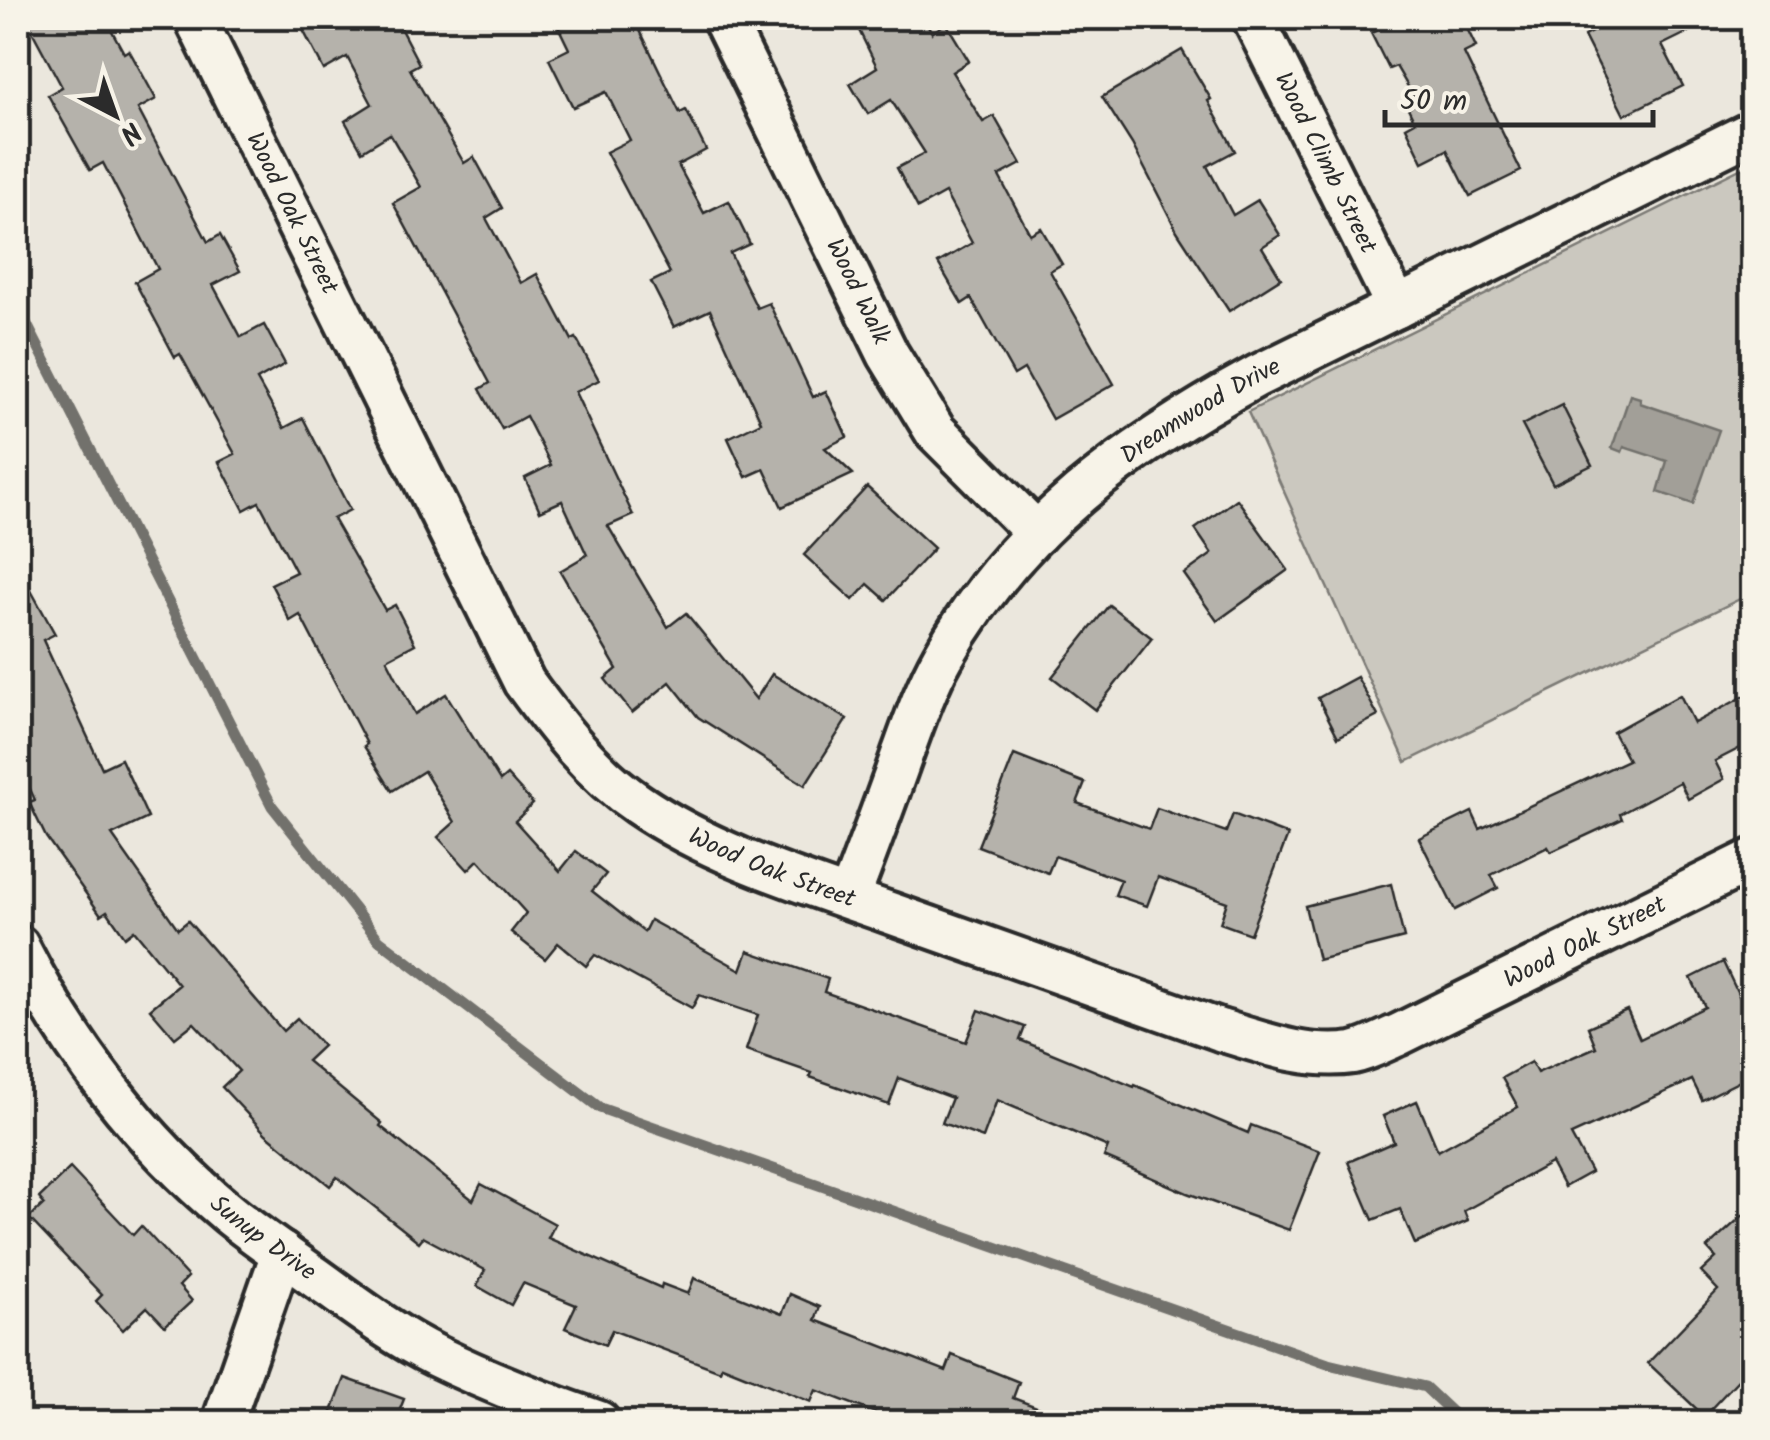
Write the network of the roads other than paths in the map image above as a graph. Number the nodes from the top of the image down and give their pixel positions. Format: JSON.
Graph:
{"nodes":[{"id":1,"x":195,"y":18,"type":"edge"},
{"id":2,"x":723,"y":18,"type":"edge"},
{"id":3,"x":1253,"y":18,"type":"edge"},
{"id":4,"x":1752,"y":132,"type":"edge"},
{"id":5,"x":1397,"y":307,"type":"junction"},
{"id":6,"x":1037,"y":532,"type":"junction"},
{"id":7,"x":1752,"y":860,"type":"edge"},
{"id":8,"x":849,"y":898,"type":"junction"},
{"id":9,"x":18,"y":946,"type":"edge"},
{"id":10,"x":282,"y":1253,"type":"junction"},
{"id":11,"x":223,"y":1422,"type":"edge"},
{"id":12,"x":599,"y":1422,"type":"edge"}],
"edges":[{"from":1,"to":8,"type":"street","name":"Wood Oak Street"},
{"from":2,"to":6,"type":"street","name":"Wood Walk"},
{"from":3,"to":5,"type":"street","name":"Wood Climb Street"},
{"from":4,"to":5,"type":"street","name":"Dreamwood Drive"},
{"from":5,"to":6,"type":"street","name":"Dreamwood Drive"},
{"from":6,"to":8,"type":"street","name":"Dreamwood Drive"},
{"from":7,"to":8,"type":"street","name":"Wood Oak Street"},
{"from":9,"to":10,"type":"street","name":"Sunup Drive"},
{"from":10,"to":11,"type":"street"},
{"from":10,"to":12,"type":"street","name":"Sunup Drive"}]}
